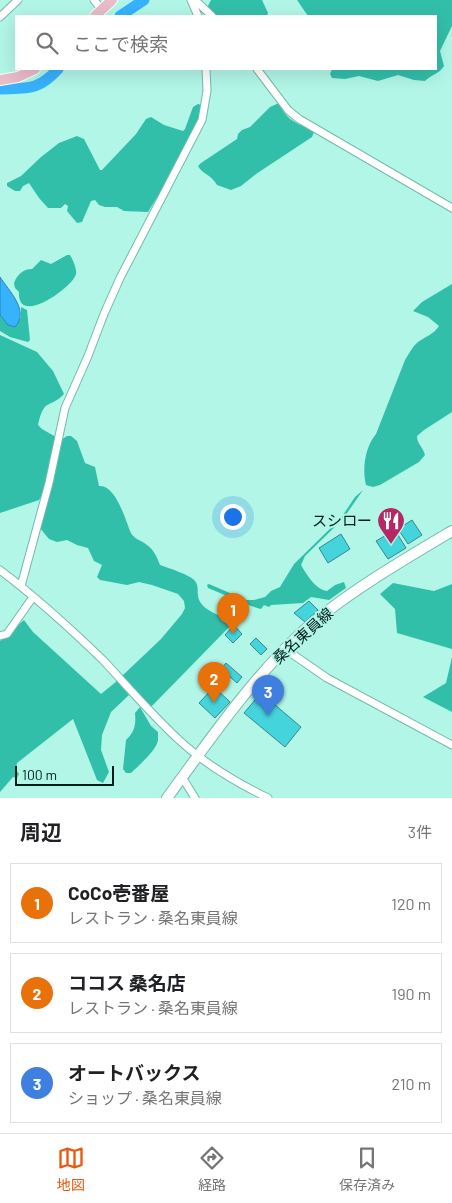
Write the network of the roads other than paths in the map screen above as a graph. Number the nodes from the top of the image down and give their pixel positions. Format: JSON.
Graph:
{"nodes":[{"id":1,"x":18,"y":0,"type":"edge"},
{"id":2,"x":94,"y":0,"type":"edge"},
{"id":3,"x":112,"y":0,"type":"edge"},
{"id":4,"x":191,"y":0,"type":"edge"},
{"id":5,"x":195,"y":0,"type":"edge"},
{"id":6,"x":99,"y":13,"type":"edge"},
{"id":7,"x":198,"y":15,"type":"edge"},
{"id":8,"x":211,"y":15,"type":"edge"},
{"id":9,"x":0,"y":17,"type":"edge"},
{"id":10,"x":34,"y":70,"type":"edge"},
{"id":11,"x":206,"y":70,"type":"edge"},
{"id":12,"x":258,"y":70,"type":"edge"},
{"id":13,"x":0,"y":80,"type":"edge"},
{"id":14,"x":452,"y":208,"type":"edge"},
{"id":15,"x":452,"y":531,"type":"edge"},
{"id":16,"x":0,"y":570,"type":"edge"},
{"id":17,"x":21,"y":586,"type":"junction"},
{"id":18,"x":33,"y":597,"type":"junction"},
{"id":19,"x":0,"y":636,"type":"edge"},
{"id":20,"x":285,"y":649,"type":"junction"},
{"id":21,"x":452,"y":745,"type":"edge"},
{"id":22,"x":199,"y":756,"type":"junction"},
{"id":23,"x":182,"y":777,"type":"junction"},
{"id":24,"x":167,"y":798,"type":"edge"},
{"id":25,"x":195,"y":798,"type":"edge"},
{"id":26,"x":268,"y":798,"type":"edge"}],
"edges":[{"from":1,"to":9,"type":"street"},
{"from":2,"to":6,"type":"street"},
{"from":3,"to":6,"type":"main road"},
{"from":4,"to":7,"type":"street"},
{"from":5,"to":8,"type":"street"},
{"from":10,"to":13,"type":"main road"},
{"from":11,"to":17,"type":"street"},
{"from":12,"to":14,"type":"street"},
{"from":15,"to":20,"type":"main road","name":"桑名東員線"},
{"from":16,"to":17,"type":"street"},
{"from":17,"to":18,"type":"street"},
{"from":18,"to":19,"type":"street"},
{"from":18,"to":22,"type":"street"},
{"from":20,"to":21,"type":"street"},
{"from":20,"to":22,"type":"main road","name":"桑名東員線"},
{"from":22,"to":23,"type":"main road","name":"桑名東員線"},
{"from":22,"to":26,"type":"street"},
{"from":23,"to":24,"type":"main road","name":"桑名東員線"},
{"from":23,"to":25,"type":"street"}]}
